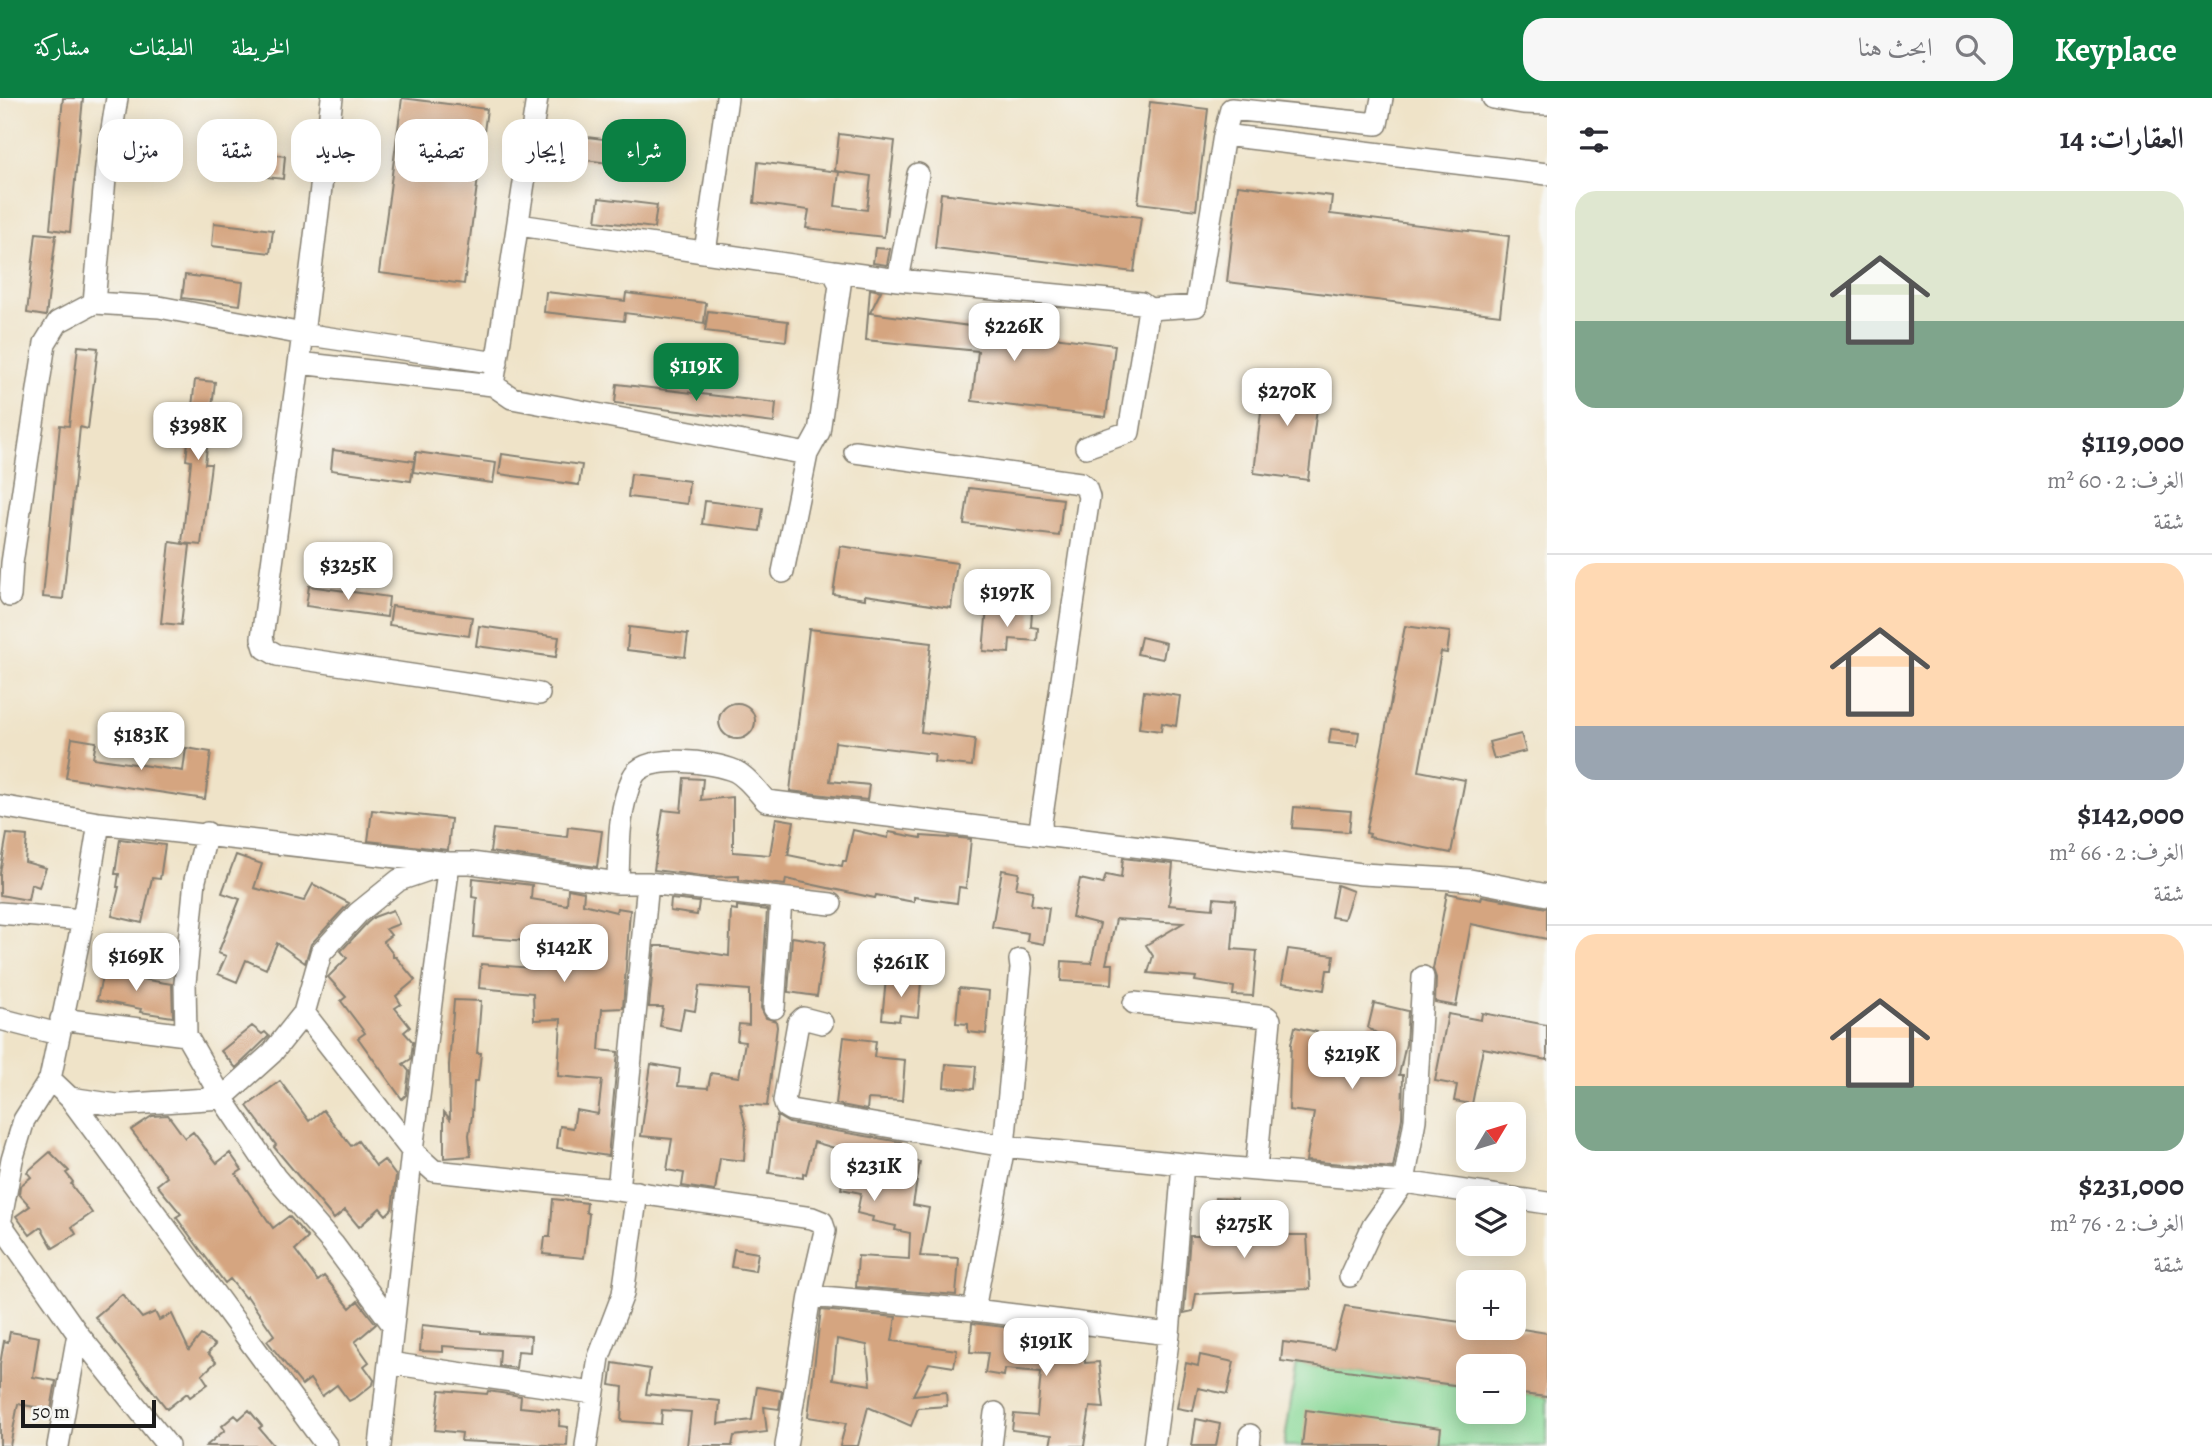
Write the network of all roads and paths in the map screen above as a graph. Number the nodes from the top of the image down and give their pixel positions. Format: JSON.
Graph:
{"nodes":[{"id":1,"x":117,"y":98,"type":"edge"},
{"id":2,"x":332,"y":98,"type":"edge"},
{"id":3,"x":537,"y":98,"type":"edge"},
{"id":4,"x":727,"y":98,"type":"edge"},
{"id":5,"x":1382,"y":98,"type":"edge"},
{"id":6,"x":1493,"y":98,"type":"edge"},
{"id":7,"x":1547,"y":104,"type":"edge"},
{"id":8,"x":1224,"y":135,"type":"junction"},
{"id":9,"x":918,"y":174,"type":"dead end"},
{"id":10,"x":1547,"y":174,"type":"edge"},
{"id":11,"x":519,"y":225,"type":"junction"},
{"id":12,"x":705,"y":252,"type":"junction"},
{"id":13,"x":833,"y":271,"type":"junction"},
{"id":14,"x":898,"y":280,"type":"junction"},
{"id":15,"x":94,"y":303,"type":"junction"},
{"id":16,"x":1149,"y":309,"type":"junction"},
{"id":17,"x":303,"y":334,"type":"junction"},
{"id":18,"x":299,"y":363,"type":"junction"},
{"id":19,"x":497,"y":363,"type":"junction"},
{"id":20,"x":493,"y":385,"type":"junction"},
{"id":21,"x":1086,"y":447,"type":"dead end"},
{"id":22,"x":855,"y":452,"type":"dead end"},
{"id":23,"x":807,"y":454,"type":"junction"},
{"id":24,"x":783,"y":572,"type":"dead end"},
{"id":25,"x":10,"y":596,"type":"dead end"},
{"id":26,"x":539,"y":694,"type":"dead end"},
{"id":27,"x":0,"y":806,"type":"edge"},
{"id":28,"x":99,"y":822,"type":"junction"},
{"id":29,"x":207,"y":833,"type":"junction"},
{"id":30,"x":1041,"y":835,"type":"junction"},
{"id":31,"x":449,"y":863,"type":"junction"},
{"id":32,"x":618,"y":883,"type":"junction"},
{"id":33,"x":648,"y":883,"type":"junction"},
{"id":34,"x":1547,"y":895,"type":"edge"},
{"id":35,"x":780,"y":900,"type":"junction"},
{"id":36,"x":831,"y":904,"type":"dead end"},
{"id":37,"x":0,"y":913,"type":"edge"},
{"id":38,"x":83,"y":920,"type":"junction"},
{"id":39,"x":1020,"y":960,"type":"dead end"},
{"id":40,"x":1423,"y":977,"type":"dead end"},
{"id":41,"x":1134,"y":1003,"type":"dead end"},
{"id":42,"x":774,"y":1008,"type":"dead end"},
{"id":43,"x":304,"y":1013,"type":"junction"},
{"id":44,"x":0,"y":1019,"type":"edge"},
{"id":45,"x":822,"y":1023,"type":"dead end"},
{"id":46,"x":59,"y":1027,"type":"junction"},
{"id":47,"x":186,"y":1035,"type":"junction"},
{"id":48,"x":50,"y":1079,"type":"junction"},
{"id":49,"x":70,"y":1098,"type":"junction"},
{"id":50,"x":222,"y":1098,"type":"junction"},
{"id":51,"x":1004,"y":1146,"type":"junction"},
{"id":52,"x":412,"y":1151,"type":"junction"},
{"id":53,"x":1183,"y":1164,"type":"junction"},
{"id":54,"x":1256,"y":1168,"type":"junction"},
{"id":55,"x":1404,"y":1182,"type":"junction"},
{"id":56,"x":628,"y":1191,"type":"junction"},
{"id":57,"x":1546,"y":1202,"type":"edge"},
{"id":58,"x":0,"y":1223,"type":"edge"},
{"id":59,"x":1350,"y":1276,"type":"dead end"},
{"id":60,"x":810,"y":1296,"type":"junction"},
{"id":61,"x":974,"y":1310,"type":"junction"},
{"id":62,"x":393,"y":1325,"type":"junction"},
{"id":63,"x":78,"y":1334,"type":"junction"},
{"id":64,"x":1169,"y":1334,"type":"junction"},
{"id":65,"x":389,"y":1363,"type":"junction"},
{"id":66,"x":593,"y":1393,"type":"junction"},
{"id":67,"x":995,"y":1413,"type":"dead end"},
{"id":68,"x":58,"y":1446,"type":"edge"},
{"id":69,"x":168,"y":1446,"type":"edge"},
{"id":70,"x":327,"y":1446,"type":"edge"},
{"id":71,"x":380,"y":1446,"type":"edge"},
{"id":72,"x":586,"y":1446,"type":"edge"},
{"id":73,"x":786,"y":1446,"type":"edge"},
{"id":74,"x":990,"y":1446,"type":"edge"},
{"id":75,"x":1154,"y":1446,"type":"edge"}],
"edges":[{"from":1,"to":15,"type":"street"},
{"from":2,"to":17,"type":"street"},
{"from":3,"to":11,"type":"street"},
{"from":4,"to":12,"type":"street"},
{"from":5,"to":8,"type":"street"},
{"from":6,"to":7,"type":"street"},
{"from":8,"to":10,"type":"street"},
{"from":8,"to":16,"type":"street"},
{"from":9,"to":14,"type":"street"},
{"from":11,"to":12,"type":"street"},
{"from":11,"to":19,"type":"street"},
{"from":12,"to":13,"type":"street"},
{"from":13,"to":14,"type":"street"},
{"from":13,"to":23,"type":"street"},
{"from":14,"to":16,"type":"street"},
{"from":15,"to":17,"type":"street"},
{"from":15,"to":25,"type":"street"},
{"from":16,"to":21,"type":"street"},
{"from":17,"to":18,"type":"street"},
{"from":17,"to":19,"type":"street"},
{"from":18,"to":20,"type":"street"},
{"from":18,"to":26,"type":"street"},
{"from":19,"to":20,"type":"street"},
{"from":20,"to":23,"type":"street"},
{"from":22,"to":30,"type":"street"},
{"from":23,"to":24,"type":"street"},
{"from":27,"to":28,"type":"street"},
{"from":28,"to":29,"type":"street"},
{"from":28,"to":38,"type":"street"},
{"from":29,"to":31,"type":"street"},
{"from":29,"to":47,"type":"street"},
{"from":30,"to":32,"type":"street"},
{"from":30,"to":34,"type":"street"},
{"from":31,"to":32,"type":"street"},
{"from":31,"to":43,"type":"street"},
{"from":31,"to":52,"type":"street"},
{"from":32,"to":33,"type":"street"},
{"from":33,"to":35,"type":"street"},
{"from":33,"to":56,"type":"street"},
{"from":35,"to":36,"type":"street"},
{"from":35,"to":42,"type":"street"},
{"from":37,"to":38,"type":"street"},
{"from":38,"to":46,"type":"street"},
{"from":39,"to":51,"type":"street"},
{"from":40,"to":55,"type":"street"},
{"from":41,"to":54,"type":"street"},
{"from":43,"to":50,"type":"street"},
{"from":43,"to":52,"type":"street"},
{"from":44,"to":46,"type":"street"},
{"from":45,"to":51,"type":"street"},
{"from":46,"to":47,"type":"street"},
{"from":46,"to":48,"type":"street"},
{"from":47,"to":50,"type":"street"},
{"from":48,"to":49,"type":"street"},
{"from":48,"to":58,"type":"street"},
{"from":49,"to":50,"type":"street"},
{"from":49,"to":70,"type":"street"},
{"from":50,"to":62,"type":"street"},
{"from":51,"to":53,"type":"street"},
{"from":51,"to":61,"type":"street"},
{"from":52,"to":56,"type":"street"},
{"from":52,"to":62,"type":"street"},
{"from":53,"to":54,"type":"street"},
{"from":53,"to":64,"type":"street"},
{"from":54,"to":55,"type":"street"},
{"from":55,"to":57,"type":"street"},
{"from":55,"to":59,"type":"street"},
{"from":56,"to":60,"type":"street"},
{"from":56,"to":66,"type":"street"},
{"from":58,"to":63,"type":"street"},
{"from":60,"to":61,"type":"street"},
{"from":60,"to":73,"type":"street"},
{"from":61,"to":64,"type":"street"},
{"from":62,"to":65,"type":"street"},
{"from":63,"to":68,"type":"street"},
{"from":63,"to":69,"type":"street"},
{"from":64,"to":75,"type":"street"},
{"from":65,"to":66,"type":"street"},
{"from":65,"to":71,"type":"street"},
{"from":66,"to":72,"type":"street"},
{"from":67,"to":74,"type":"street"}]}
